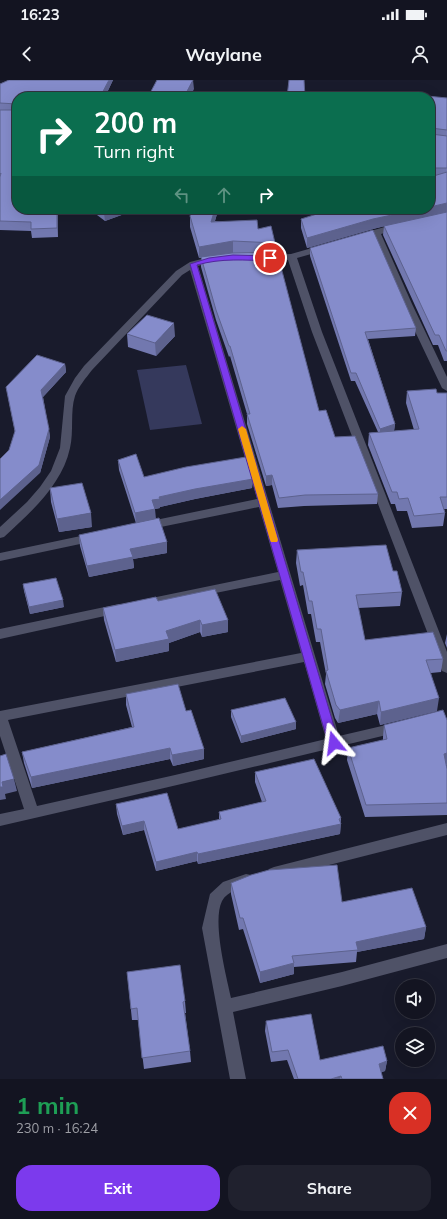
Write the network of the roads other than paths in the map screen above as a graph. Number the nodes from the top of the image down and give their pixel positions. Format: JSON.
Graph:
{"nodes":[{"id":1,"x":412,"y":224,"type":"edge"},
{"id":2,"x":376,"y":232,"type":"junction"},
{"id":3,"x":348,"y":240,"type":"edge"},
{"id":4,"x":334,"y":244,"type":"edge"},
{"id":5,"x":252,"y":257,"type":"edge"},
{"id":6,"x":292,"y":257,"type":"junction"},
{"id":7,"x":225,"y":258,"type":"edge"},
{"id":8,"x":193,"y":264,"type":"junction"},
{"id":9,"x":447,"y":388,"type":"edge"},
{"id":10,"x":263,"y":502,"type":"junction"},
{"id":11,"x":132,"y":529,"type":"edge"},
{"id":12,"x":0,"y":534,"type":"edge"},
{"id":13,"x":109,"y":534,"type":"edge"},
{"id":14,"x":0,"y":558,"type":"edge"},
{"id":15,"x":284,"y":575,"type":"junction"},
{"id":16,"x":0,"y":634,"type":"edge"},
{"id":17,"x":308,"y":656,"type":"junction"},
{"id":18,"x":447,"y":668,"type":"edge"},
{"id":19,"x":0,"y":716,"type":"edge"},
{"id":20,"x":409,"y":724,"type":"edge"},
{"id":21,"x":334,"y":743,"type":"junction"},
{"id":22,"x":32,"y":813,"type":"junction"},
{"id":23,"x":0,"y":820,"type":"edge"},
{"id":24,"x":447,"y":829,"type":"edge"},
{"id":25,"x":447,"y":951,"type":"edge"},
{"id":26,"x":224,"y":1007,"type":"junction"},
{"id":27,"x":238,"y":1079,"type":"edge"}],
"edges":[{"from":1,"to":2,"type":"street"},
{"from":2,"to":3,"type":"street"},
{"from":2,"to":9,"type":"street"},
{"from":4,"to":6,"type":"street"},
{"from":5,"to":6,"type":"street"},
{"from":6,"to":18,"type":"street"},
{"from":7,"to":8,"type":"street"},
{"from":8,"to":10,"type":"street"},
{"from":8,"to":12,"type":"street"},
{"from":10,"to":11,"type":"street"},
{"from":10,"to":15,"type":"street"},
{"from":13,"to":14,"type":"street"},
{"from":15,"to":16,"type":"street"},
{"from":15,"to":17,"type":"street"},
{"from":17,"to":19,"type":"street"},
{"from":17,"to":21,"type":"street"},
{"from":19,"to":22,"type":"street"},
{"from":20,"to":21,"type":"street"},
{"from":21,"to":22,"type":"street"},
{"from":22,"to":23,"type":"street"},
{"from":24,"to":26,"type":"street"},
{"from":25,"to":26,"type":"street"},
{"from":26,"to":27,"type":"street"}]}
